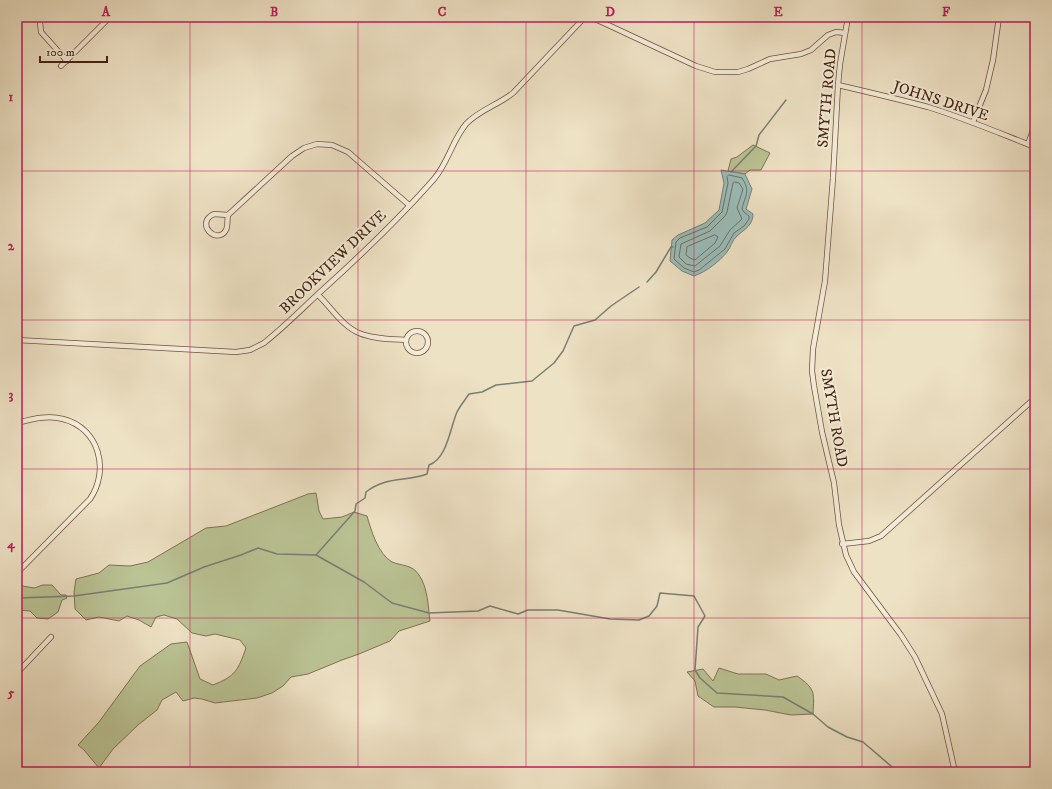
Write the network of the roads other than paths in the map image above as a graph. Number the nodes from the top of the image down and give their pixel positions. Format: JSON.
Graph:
{"nodes":[{"id":1,"x":42,"y":17,"type":"edge"},
{"id":2,"x":110,"y":17,"type":"edge"},
{"id":3,"x":585,"y":17,"type":"edge"},
{"id":4,"x":591,"y":17,"type":"edge"},
{"id":5,"x":848,"y":17,"type":"edge"},
{"id":6,"x":999,"y":17,"type":"edge"},
{"id":7,"x":845,"y":33,"type":"junction"},
{"id":8,"x":67,"y":61,"type":"junction"},
{"id":9,"x":61,"y":66,"type":"dead end"},
{"id":10,"x":838,"y":85,"type":"junction"},
{"id":11,"x":973,"y":122,"type":"junction"},
{"id":12,"x":1035,"y":125,"type":"edge"},
{"id":13,"x":1028,"y":144,"type":"junction"},
{"id":14,"x":1035,"y":147,"type":"edge"},
{"id":15,"x":410,"y":205,"type":"junction"},
{"id":16,"x":228,"y":215,"type":"junction"},
{"id":17,"x":318,"y":294,"type":"junction"},
{"id":18,"x":17,"y":340,"type":"edge"},
{"id":19,"x":406,"y":340,"type":"junction"},
{"id":20,"x":1035,"y":398,"type":"edge"},
{"id":21,"x":17,"y":423,"type":"edge"},
{"id":22,"x":842,"y":544,"type":"junction"},
{"id":23,"x":17,"y":573,"type":"edge"},
{"id":24,"x":50,"y":637,"type":"dead end"},
{"id":25,"x":17,"y":673,"type":"edge"},
{"id":26,"x":955,"y":772,"type":"edge"}],
"edges":[{"from":1,"to":8,"type":"street"},
{"from":2,"to":8,"type":"street"},
{"from":3,"to":15,"type":"street","name":"BROOKVIEW DRIVE"},
{"from":4,"to":7,"type":"street"},
{"from":5,"to":7,"type":"street","name":"SMYTH ROAD"},
{"from":6,"to":11,"type":"street"},
{"from":7,"to":10,"type":"street","name":"SMYTH ROAD"},
{"from":8,"to":9,"type":"street"},
{"from":10,"to":11,"type":"street","name":"JOHNS DRIVE"},
{"from":10,"to":22,"type":"street","name":"SMYTH ROAD"},
{"from":11,"to":13,"type":"street","name":"JOHNS DRIVE"},
{"from":12,"to":13,"type":"street"},
{"from":13,"to":14,"type":"street","name":"JOHNS DRIVE"},
{"from":15,"to":16,"type":"street"},
{"from":15,"to":17,"type":"street","name":"BROOKVIEW DRIVE"},
{"from":16,"to":16,"type":"street"},
{"from":17,"to":18,"type":"street","name":"BROOKVIEW DRIVE"},
{"from":17,"to":19,"type":"street"},
{"from":19,"to":19,"type":"street"},
{"from":20,"to":22,"type":"street"},
{"from":21,"to":23,"type":"street"},
{"from":22,"to":26,"type":"street","name":"SMYTH ROAD"},
{"from":24,"to":25,"type":"street"}]}
